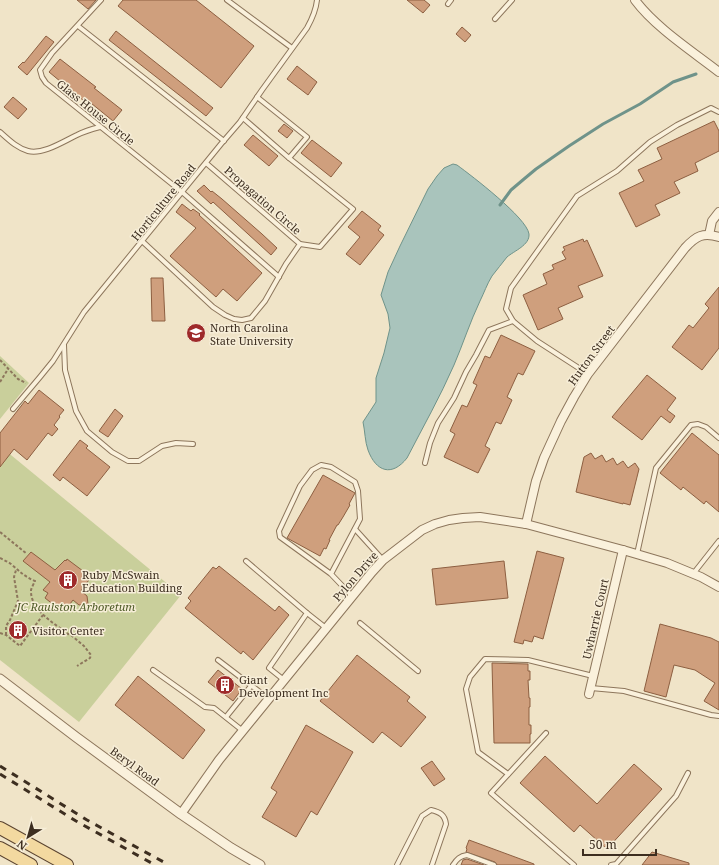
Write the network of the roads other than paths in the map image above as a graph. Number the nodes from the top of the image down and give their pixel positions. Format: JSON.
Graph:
{"nodes":[{"id":1,"x":101,"y":0,"type":"edge"},
{"id":2,"x":227,"y":0,"type":"edge"},
{"id":3,"x":317,"y":0,"type":"edge"},
{"id":4,"x":512,"y":0,"type":"edge"},
{"id":5,"x":635,"y":0,"type":"edge"},
{"id":6,"x":495,"y":19,"type":"dead end"},
{"id":7,"x":78,"y":26,"type":"junction"},
{"id":8,"x":292,"y":48,"type":"junction"},
{"id":9,"x":719,"y":72,"type":"edge"},
{"id":10,"x":257,"y":97,"type":"junction"},
{"id":11,"x":719,"y":112,"type":"edge"},
{"id":12,"x":243,"y":118,"type":"junction"},
{"id":13,"x":100,"y":127,"type":"junction"},
{"id":14,"x":0,"y":132,"type":"edge"},
{"id":15,"x":224,"y":141,"type":"junction"},
{"id":16,"x":289,"y":158,"type":"junction"},
{"id":17,"x":206,"y":162,"type":"junction"},
{"id":18,"x":182,"y":192,"type":"junction"},
{"id":19,"x":719,"y":212,"type":"edge"},
{"id":20,"x":709,"y":235,"type":"junction"},
{"id":21,"x":719,"y":237,"type":"edge"},
{"id":22,"x":142,"y":241,"type":"junction"},
{"id":23,"x":300,"y":244,"type":"junction"},
{"id":24,"x":279,"y":277,"type":"junction"},
{"id":25,"x":513,"y":321,"type":"junction"},
{"id":26,"x":64,"y":344,"type":"junction"},
{"id":27,"x":588,"y":374,"type":"junction"},
{"id":28,"x":13,"y":409,"type":"dead end"},
{"id":29,"x":719,"y":438,"type":"edge"},
{"id":30,"x":193,"y":444,"type":"dead end"},
{"id":31,"x":425,"y":463,"type":"dead end"},
{"id":32,"x":526,"y":524,"type":"junction"},
{"id":33,"x":355,"y":529,"type":"junction"},
{"id":34,"x":719,"y":541,"type":"edge"},
{"id":35,"x":623,"y":550,"type":"junction"},
{"id":36,"x":637,"y":554,"type":"junction"},
{"id":37,"x":383,"y":560,"type":"junction"},
{"id":38,"x":246,"y":561,"type":"dead end"},
{"id":39,"x":332,"y":574,"type":"junction"},
{"id":40,"x":693,"y":574,"type":"junction"},
{"id":41,"x":719,"y":587,"type":"edge"},
{"id":42,"x":352,"y":596,"type":"junction"},
{"id":43,"x":307,"y":613,"type":"junction"},
{"id":44,"x":360,"y":623,"type":"dead end"},
{"id":45,"x":326,"y":628,"type":"junction"},
{"id":46,"x":218,"y":660,"type":"dead end"},
{"id":47,"x":153,"y":670,"type":"dead end"},
{"id":48,"x":418,"y":671,"type":"dead end"},
{"id":49,"x":593,"y":676,"type":"junction"},
{"id":50,"x":0,"y":679,"type":"edge"},
{"id":51,"x":284,"y":680,"type":"junction"},
{"id":52,"x":251,"y":686,"type":"junction"},
{"id":53,"x":590,"y":691,"type":"joint"},
{"id":54,"x":269,"y":699,"type":"junction"},
{"id":55,"x":719,"y":716,"type":"edge"},
{"id":56,"x":226,"y":717,"type":"junction"},
{"id":57,"x":243,"y":731,"type":"junction"},
{"id":58,"x":546,"y":733,"type":"dead end"},
{"id":59,"x":688,"y":773,"type":"dead end"},
{"id":60,"x":508,"y":774,"type":"junction"},
{"id":61,"x":181,"y":814,"type":"junction"},
{"id":62,"x":0,"y":828,"type":"edge"},
{"id":63,"x":0,"y":848,"type":"edge"},
{"id":64,"x":31,"y":865,"type":"edge"},
{"id":65,"x":67,"y":865,"type":"edge"},
{"id":66,"x":260,"y":865,"type":"edge"},
{"id":67,"x":397,"y":865,"type":"edge"},
{"id":68,"x":432,"y":865,"type":"edge"},
{"id":69,"x":453,"y":865,"type":"edge"},
{"id":70,"x":494,"y":865,"type":"edge"},
{"id":71,"x":574,"y":865,"type":"edge"},
{"id":72,"x":611,"y":865,"type":"edge"}],
"edges":[{"from":1,"to":7,"type":"lane","name":"Glass House Circle"},
{"from":2,"to":8,"type":"lane"},
{"from":3,"to":8,"type":"lane","name":"Horticulture Road"},
{"from":4,"to":6,"type":"lane"},
{"from":5,"to":9,"type":"street"},
{"from":7,"to":13,"type":"lane","name":"Glass House Circle"},
{"from":7,"to":15,"type":"lane"},
{"from":8,"to":10,"type":"lane","name":"Horticulture Road"},
{"from":10,"to":12,"type":"lane","name":"Horticulture Road"},
{"from":10,"to":16,"type":"lane"},
{"from":11,"to":25,"type":"lane"},
{"from":12,"to":15,"type":"lane","name":"Horticulture Road"},
{"from":12,"to":16,"type":"lane"},
{"from":13,"to":14,"type":"lane"},
{"from":13,"to":18,"type":"lane","name":"Glass House Circle"},
{"from":15,"to":17,"type":"lane","name":"Horticulture Road"},
{"from":16,"to":23,"type":"lane"},
{"from":17,"to":18,"type":"lane","name":"Horticulture Road"},
{"from":17,"to":23,"type":"lane","name":"Propagation Circle"},
{"from":18,"to":22,"type":"lane","name":"Horticulture Road"},
{"from":18,"to":24,"type":"lane","name":"Glass House Circle"},
{"from":19,"to":20,"type":"street"},
{"from":20,"to":21,"type":"street"},
{"from":20,"to":27,"type":"street","name":"Hutton Street"},
{"from":22,"to":24,"type":"lane","name":"Propagation Circle"},
{"from":22,"to":26,"type":"lane","name":"Horticulture Road"},
{"from":23,"to":24,"type":"lane","name":"Propagation Circle"},
{"from":25,"to":27,"type":"lane"},
{"from":25,"to":31,"type":"lane"},
{"from":26,"to":28,"type":"lane","name":"Horticulture Road"},
{"from":26,"to":30,"type":"lane"},
{"from":27,"to":32,"type":"street","name":"Hutton Street"},
{"from":29,"to":36,"type":"lane"},
{"from":32,"to":35,"type":"street","name":"Pylon Drive"},
{"from":32,"to":37,"type":"street","name":"Pylon Drive"},
{"from":33,"to":37,"type":"lane"},
{"from":33,"to":39,"type":"lane"},
{"from":33,"to":39,"type":"lane"},
{"from":34,"to":40,"type":"lane"},
{"from":35,"to":36,"type":"street","name":"Pylon Drive"},
{"from":35,"to":49,"type":"street","name":"Uwharrie Court"},
{"from":36,"to":40,"type":"street","name":"Pylon Drive"},
{"from":37,"to":42,"type":"street","name":"Pylon Drive"},
{"from":38,"to":43,"type":"lane"},
{"from":39,"to":42,"type":"lane"},
{"from":40,"to":41,"type":"street","name":"Pylon Drive"},
{"from":42,"to":45,"type":"street","name":"Pylon Drive"},
{"from":43,"to":45,"type":"lane"},
{"from":43,"to":51,"type":"lane"},
{"from":44,"to":48,"type":"lane"},
{"from":45,"to":51,"type":"street","name":"Pylon Drive"},
{"from":46,"to":52,"type":"lane"},
{"from":47,"to":56,"type":"lane"},
{"from":49,"to":53,"type":"street","name":"Uwharrie Court"},
{"from":49,"to":60,"type":"lane"},
{"from":50,"to":61,"type":"street","name":"Beryl Road"},
{"from":51,"to":54,"type":"street","name":"Pylon Drive"},
{"from":52,"to":54,"type":"lane"},
{"from":52,"to":56,"type":"lane"},
{"from":53,"to":55,"type":"lane"},
{"from":54,"to":57,"type":"street","name":"Pylon Drive"},
{"from":56,"to":57,"type":"lane"},
{"from":57,"to":61,"type":"street","name":"Pylon Drive"},
{"from":58,"to":60,"type":"lane"},
{"from":59,"to":72,"type":"lane"},
{"from":60,"to":71,"type":"lane"},
{"from":61,"to":66,"type":"street","name":"Beryl Road"},
{"from":62,"to":65,"type":"main road"},
{"from":63,"to":64,"type":"main road"},
{"from":67,"to":68,"type":"lane"},
{"from":69,"to":70,"type":"lane"}]}
